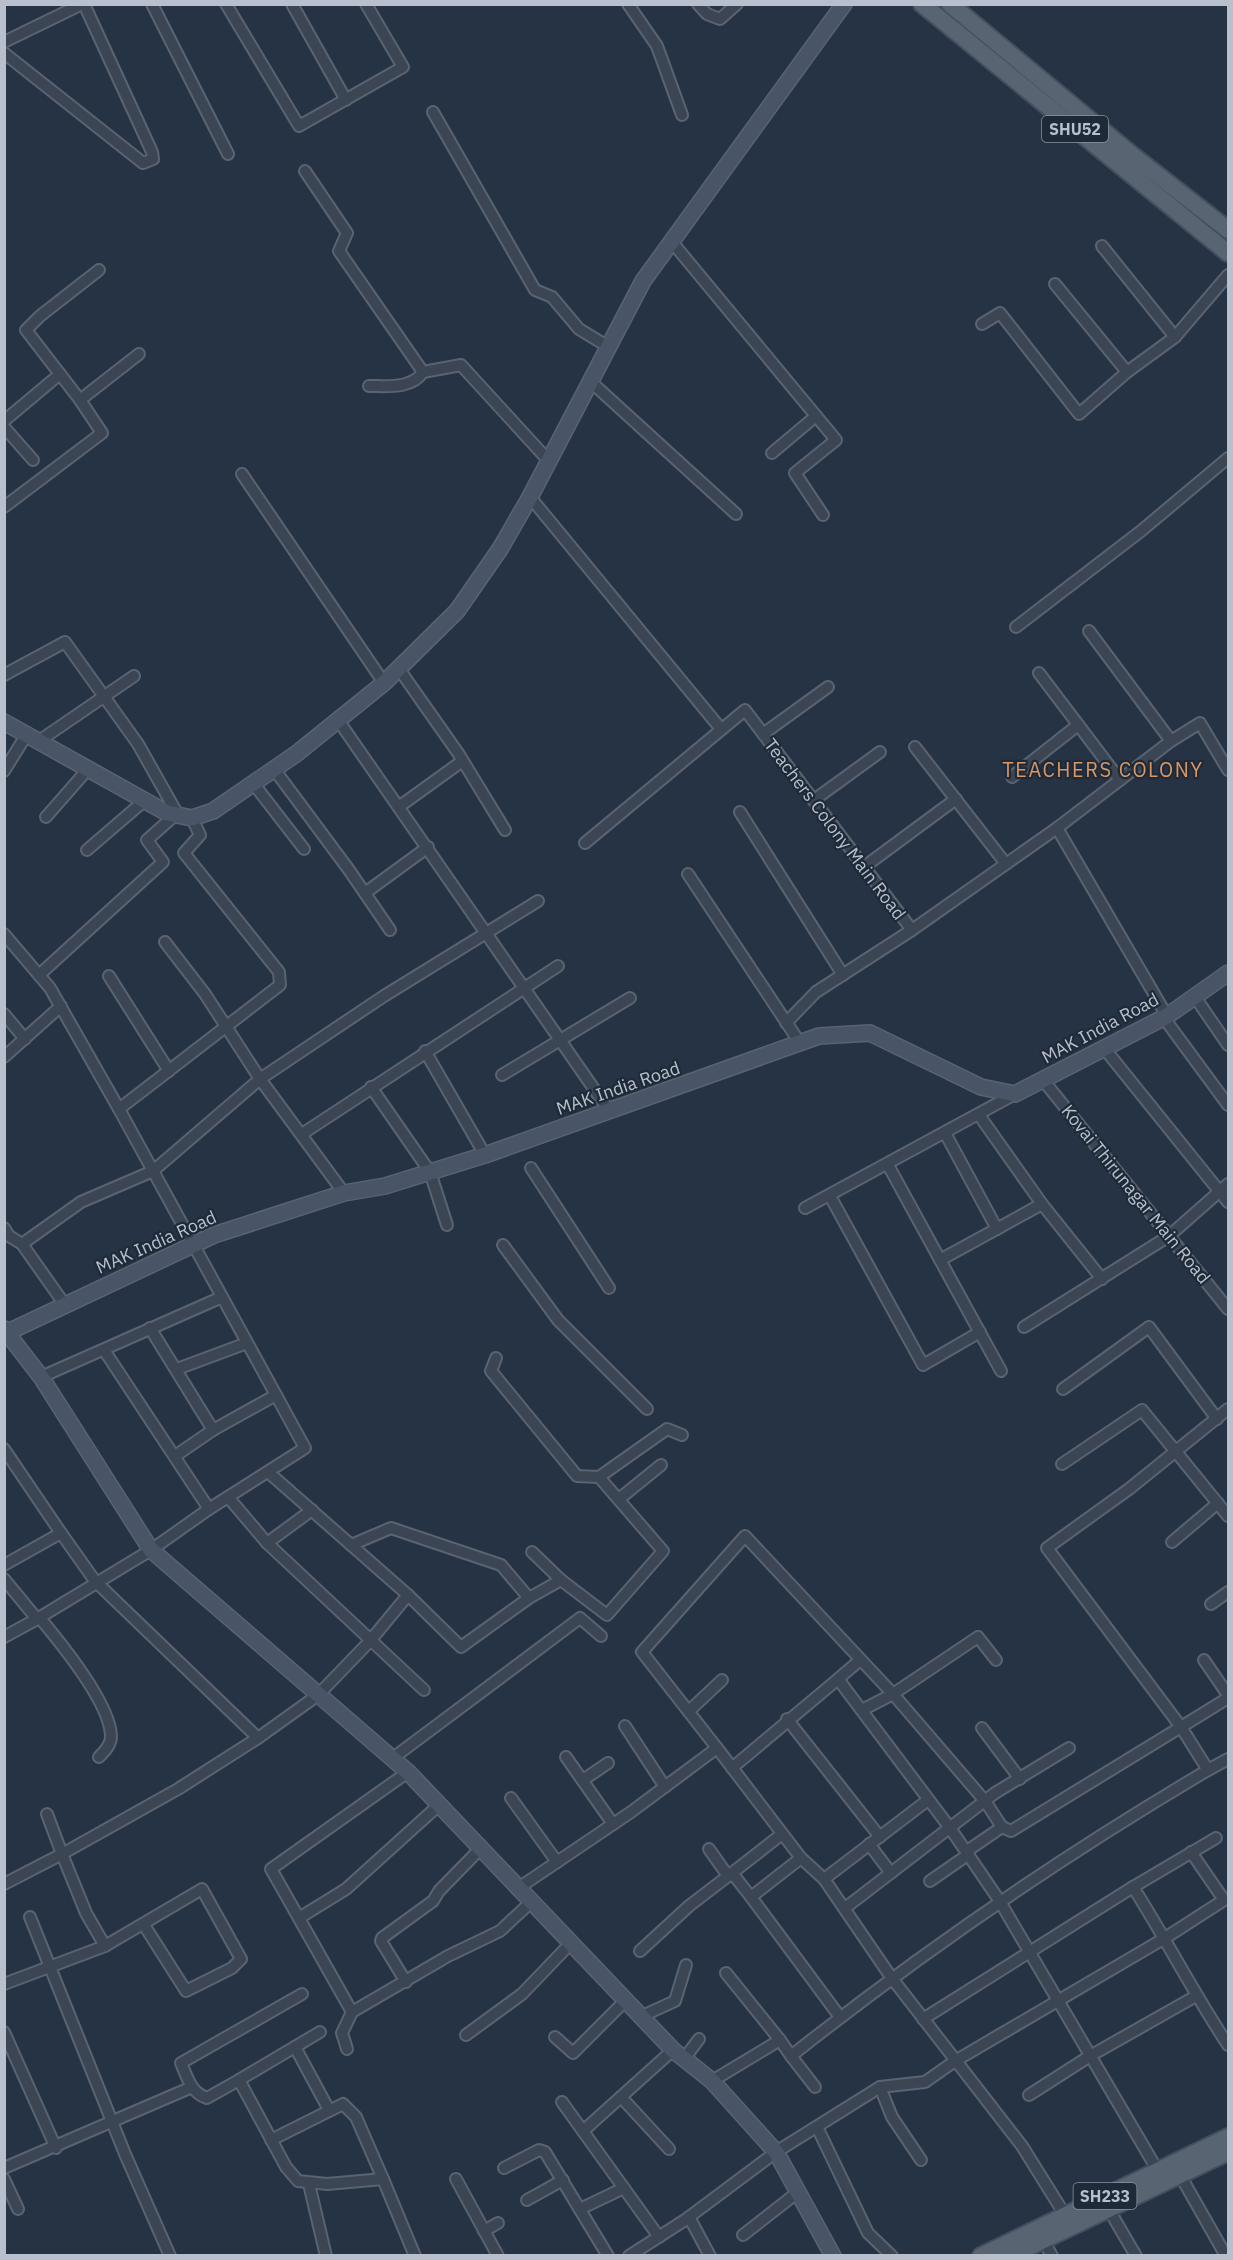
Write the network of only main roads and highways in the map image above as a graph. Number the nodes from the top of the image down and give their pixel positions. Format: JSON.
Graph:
{"nodes":[{"id":1,"x":922,"y":4,"type":"edge"},
{"id":2,"x":950,"y":4,"type":"edge"},
{"id":3,"x":1228,"y":230,"type":"edge"},
{"id":4,"x":1228,"y":253,"type":"edge"},
{"id":5,"x":1228,"y":2137,"type":"edge"},
{"id":6,"x":1228,"y":2152,"type":"edge"},
{"id":7,"x":981,"y":2256,"type":"edge"},
{"id":8,"x":1010,"y":2256,"type":"edge"}],
"edges":[{"from":1,"to":4,"type":"main road","number":"SHU52"},
{"from":2,"to":3,"type":"main road","number":"SHU52"},
{"from":5,"to":7,"type":"main road","number":"SH233"},
{"from":6,"to":8,"type":"main road"}]}
